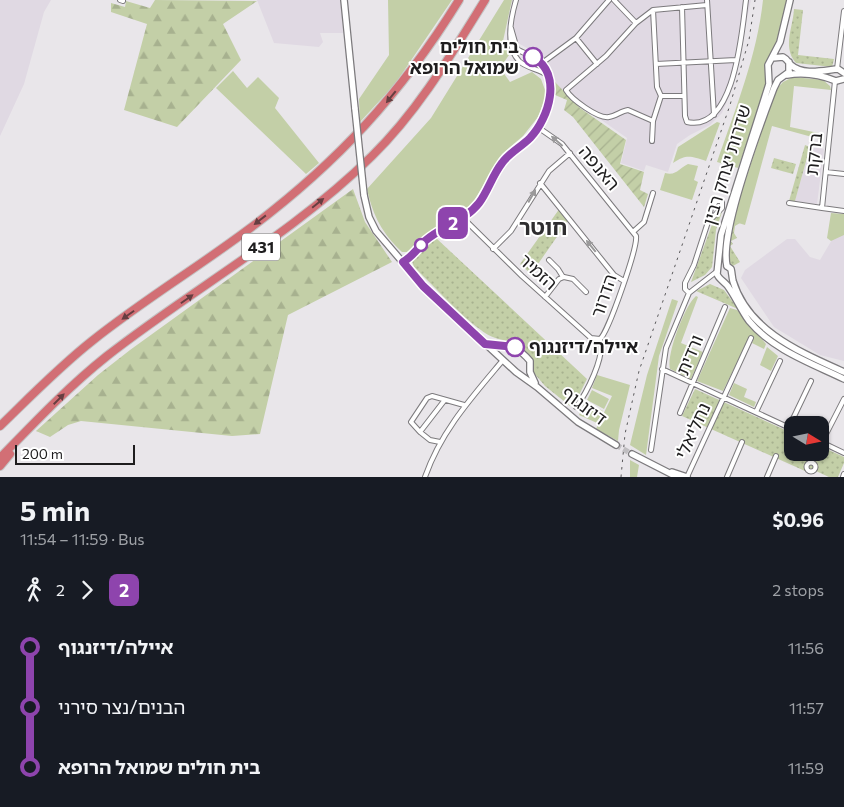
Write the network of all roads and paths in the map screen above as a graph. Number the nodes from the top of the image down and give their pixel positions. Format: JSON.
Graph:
{"nodes":[{"id":1,"x":344,"y":0,"type":"edge"},
{"id":2,"x":459,"y":0,"type":"edge"},
{"id":3,"x":485,"y":0,"type":"edge"},
{"id":4,"x":516,"y":0,"type":"edge"},
{"id":5,"x":609,"y":0,"type":"edge"},
{"id":6,"x":614,"y":0,"type":"edge"},
{"id":7,"x":746,"y":0,"type":"edge"},
{"id":8,"x":790,"y":0,"type":"edge"},
{"id":9,"x":707,"y":2,"type":"edge"},
{"id":10,"x":682,"y":7,"type":"junction"},
{"id":11,"x":653,"y":10,"type":"junction"},
{"id":12,"x":844,"y":11,"type":"edge"},
{"id":13,"x":636,"y":23,"type":"junction"},
{"id":14,"x":576,"y":38,"type":"junction"},
{"id":15,"x":782,"y":38,"type":"junction"},
{"id":16,"x":512,"y":42,"type":"junction"},
{"id":17,"x":772,"y":58,"type":"junction"},
{"id":18,"x":710,"y":60,"type":"junction"},
{"id":19,"x":736,"y":60,"type":"junction"},
{"id":20,"x":788,"y":60,"type":"junction"},
{"id":21,"x":683,"y":62,"type":"junction"},
{"id":22,"x":542,"y":63,"type":"junction"},
{"id":23,"x":597,"y":64,"type":"junction"},
{"id":24,"x":656,"y":64,"type":"junction"},
{"id":25,"x":769,"y":71,"type":"junction"},
{"id":26,"x":839,"y":71,"type":"edge"},
{"id":27,"x":548,"y":75,"type":"junction"},
{"id":28,"x":784,"y":76,"type":"junction"},
{"id":29,"x":838,"y":80,"type":"edge"},
{"id":30,"x":661,"y":96,"type":"junction"},
{"id":31,"x":684,"y":96,"type":"junction"},
{"id":32,"x":714,"y":115,"type":"junction"},
{"id":33,"x":653,"y":121,"type":"junction"},
{"id":34,"x":539,"y":128,"type":"junction"},
{"id":35,"x":652,"y":141,"type":"dead end"},
{"id":36,"x":570,"y":154,"type":"junction"},
{"id":37,"x":826,"y":172,"type":"junction"},
{"id":38,"x":844,"y":174,"type":"edge"},
{"id":39,"x":540,"y":183,"type":"junction"},
{"id":40,"x":654,"y":193,"type":"dead end"},
{"id":41,"x":789,"y":203,"type":"dead end"},
{"id":42,"x":822,"y":208,"type":"junction"},
{"id":43,"x":844,"y":210,"type":"edge"},
{"id":44,"x":463,"y":218,"type":"junction"},
{"id":45,"x":708,"y":222,"type":"junction"},
{"id":46,"x":634,"y":231,"type":"junction"},
{"id":47,"x":493,"y":249,"type":"junction"},
{"id":48,"x":549,"y":260,"type":"dead end"},
{"id":49,"x":403,"y":262,"type":"junction"},
{"id":50,"x":727,"y":266,"type":"junction"},
{"id":51,"x":718,"y":270,"type":"junction"},
{"id":52,"x":732,"y":276,"type":"junction"},
{"id":53,"x":563,"y":277,"type":"junction"},
{"id":54,"x":705,"y":280,"type":"junction"},
{"id":55,"x":722,"y":280,"type":"junction"},
{"id":56,"x":624,"y":282,"type":"junction"},
{"id":57,"x":586,"y":292,"type":"dead end"},
{"id":58,"x":689,"y":293,"type":"junction"},
{"id":59,"x":546,"y":297,"type":"junction"},
{"id":60,"x":725,"y":307,"type":"dead end"},
{"id":61,"x":751,"y":338,"type":"dead end"},
{"id":62,"x":600,"y":339,"type":"junction"},
{"id":63,"x":485,"y":344,"type":"junction"},
{"id":64,"x":505,"y":347,"type":"junction"},
{"id":65,"x":502,"y":358,"type":"junction"},
{"id":66,"x":780,"y":362,"type":"dead end"},
{"id":67,"x":530,"y":368,"type":"junction"},
{"id":68,"x":662,"y":369,"type":"junction"},
{"id":69,"x":844,"y":372,"type":"edge"},
{"id":70,"x":521,"y":374,"type":"junction"},
{"id":71,"x":844,"y":379,"type":"edge"},
{"id":72,"x":811,"y":381,"type":"dead end"},
{"id":73,"x":692,"y":383,"type":"junction"},
{"id":74,"x":537,"y":386,"type":"junction"},
{"id":75,"x":724,"y":398,"type":"junction"},
{"id":76,"x":844,"y":399,"type":"edge"},
{"id":77,"x":444,"y":401,"type":"junction"},
{"id":78,"x":464,"y":405,"type":"junction"},
{"id":79,"x":19,"y":407,"type":"junction"},
{"id":80,"x":576,"y":407,"type":"dead end"},
{"id":81,"x":756,"y":412,"type":"junction"},
{"id":82,"x":680,"y":413,"type":"dead end"},
{"id":83,"x":42,"y":416,"type":"junction"},
{"id":84,"x":796,"y":416,"type":"edge"},
{"id":85,"x":0,"y":420,"type":"edge"},
{"id":86,"x":784,"y":425,"type":"edge"},
{"id":87,"x":0,"y":426,"type":"edge"},
{"id":88,"x":829,"y":427,"type":"edge"},
{"id":89,"x":420,"y":432,"type":"junction"},
{"id":90,"x":440,"y":442,"type":"junction"},
{"id":91,"x":742,"y":442,"type":"dead end"},
{"id":92,"x":616,"y":445,"type":"tunnel mouth"},
{"id":93,"x":829,"y":446,"type":"edge"},
{"id":94,"x":651,"y":450,"type":"dead end"},
{"id":95,"x":844,"y":453,"type":"edge"},
{"id":96,"x":632,"y":454,"type":"tunnel mouth"},
{"id":97,"x":776,"y":456,"type":"dead end"},
{"id":98,"x":0,"y":458,"type":"edge"},
{"id":99,"x":0,"y":466,"type":"edge"},
{"id":100,"x":808,"y":471,"type":"dead end"},
{"id":101,"x":670,"y":472,"type":"junction"},
{"id":102,"x":425,"y":477,"type":"edge"},
{"id":103,"x":677,"y":477,"type":"edge"},
{"id":104,"x":687,"y":477,"type":"edge"},
{"id":105,"x":726,"y":477,"type":"edge"},
{"id":106,"x":767,"y":477,"type":"edge"},
{"id":107,"x":806,"y":477,"type":"edge"}],
"edges":[{"from":1,"to":49,"type":"main road","bridge":true},
{"from":2,"to":79,"type":"highway","number":"431","one_way":true},
{"from":83,"to":3,"type":"highway","number":"431","one_way":true},
{"from":4,"to":16,"type":"street"},
{"from":5,"to":14,"type":"street"},
{"from":6,"to":13,"type":"street"},
{"from":7,"to":19,"type":"street"},
{"from":8,"to":15,"type":"main road"},
{"from":9,"to":10,"type":"street"},
{"from":9,"to":18,"type":"street"},
{"from":10,"to":11,"type":"street"},
{"from":10,"to":21,"type":"street"},
{"from":11,"to":13,"type":"street"},
{"from":11,"to":24,"type":"street"},
{"from":12,"to":26,"type":"street"},
{"from":13,"to":23,"type":"street"},
{"from":14,"to":22,"type":"street"},
{"from":14,"to":23,"type":"street"},
{"from":15,"to":17,"type":"main road"},
{"from":15,"to":20,"type":"main road"},
{"from":16,"to":22,"type":"street"},
{"from":16,"to":27,"type":"street"},
{"from":17,"to":20,"type":"main road"},
{"from":17,"to":25,"type":"main road"},
{"from":18,"to":19,"type":"street"},
{"from":18,"to":21,"type":"street"},
{"from":18,"to":32,"type":"street"},
{"from":19,"to":32,"type":"street"},
{"from":20,"to":26,"type":"main road"},
{"from":20,"to":28,"type":"main road"},
{"from":21,"to":24,"type":"street"},
{"from":21,"to":31,"type":"street"},
{"from":22,"to":27,"type":"street"},
{"from":23,"to":33,"type":"street"},
{"from":24,"to":30,"type":"street"},
{"from":25,"to":28,"type":"main road"},
{"from":25,"to":51,"type":"main road","name":"שדרות יצחק רבין"},
{"from":26,"to":29,"type":"main road"},
{"from":26,"to":29,"type":"main road"},
{"from":27,"to":34,"type":"street"},
{"from":28,"to":29,"type":"main road"},
{"from":28,"to":50,"type":"main road","name":"שדרות יצחק רבין"},
{"from":29,"to":37,"type":"street","name":"ברקת"},
{"from":30,"to":31,"type":"street"},
{"from":30,"to":33,"type":"street"},
{"from":31,"to":32,"type":"street"},
{"from":33,"to":35,"type":"street"},
{"from":36,"to":34,"type":"street","name":"האנפה","one_way":true},
{"from":34,"to":44,"type":"street"},
{"from":36,"to":39,"type":"street"},
{"from":36,"to":46,"type":"street","name":"האנפה"},
{"from":37,"to":38,"type":"street"},
{"from":37,"to":42,"type":"street","name":"ברקת"},
{"from":47,"to":39,"type":"street","one_way":true},
{"from":56,"to":39,"type":"street","one_way":true},
{"from":40,"to":46,"type":"street"},
{"from":41,"to":42,"type":"street"},
{"from":42,"to":43,"type":"street"},
{"from":44,"to":47,"type":"street","name":"הזמיר"},
{"from":44,"to":49,"type":"street"},
{"from":45,"to":45,"type":"street"},
{"from":45,"to":58,"type":"street"},
{"from":46,"to":56,"type":"street","name":"הדרור"},
{"from":47,"to":59,"type":"street","name":"הזמיר"},
{"from":48,"to":53,"type":"street"},
{"from":49,"to":63,"type":"main road"},
{"from":50,"to":51,"type":"main road"},
{"from":50,"to":52,"type":"main road"},
{"from":51,"to":54,"type":"street"},
{"from":51,"to":55,"type":"main road"},
{"from":52,"to":55,"type":"main road"},
{"from":52,"to":69,"type":"main road"},
{"from":53,"to":57,"type":"street"},
{"from":53,"to":59,"type":"street"},
{"from":54,"to":55,"type":"street"},
{"from":54,"to":58,"type":"street"},
{"from":55,"to":71,"type":"main road"},
{"from":56,"to":62,"type":"street","name":"הדרור"},
{"from":58,"to":68,"type":"street"},
{"from":59,"to":62,"type":"street","name":"הזמיר"},
{"from":60,"to":73,"type":"street","name":"ורדית"},
{"from":61,"to":75,"type":"street","name":"נחליאלי"},
{"from":62,"to":80,"type":"street","name":"הדרור"},
{"from":63,"to":64,"type":"main road"},
{"from":63,"to":65,"type":"main road"},
{"from":64,"to":65,"type":"main road"},
{"from":64,"to":67,"type":"main road","name":"דיזנגוף"},
{"from":65,"to":70,"type":"main road","name":"דיזנגוף"},
{"from":65,"to":78,"type":"street"},
{"from":66,"to":81,"type":"street"},
{"from":67,"to":70,"type":"main road"},
{"from":67,"to":74,"type":"main road","name":"דיזנגוף"},
{"from":68,"to":73,"type":"street"},
{"from":68,"to":94,"type":"street"},
{"from":70,"to":74,"type":"main road","name":"דיזנגוף"},
{"from":72,"to":84,"type":"street"},
{"from":73,"to":75,"type":"street"},
{"from":73,"to":82,"type":"street","name":"ורדית"},
{"from":74,"to":92,"type":"main road","name":"דיזנגוף"},
{"from":75,"to":81,"type":"street"},
{"from":75,"to":104,"type":"street","name":"נחליאלי"},
{"from":76,"to":88,"type":"street"},
{"from":77,"to":78,"type":"street"},
{"from":77,"to":89,"type":"street"},
{"from":77,"to":89,"type":"street"},
{"from":78,"to":90,"type":"street"},
{"from":79,"to":85,"type":"highway"},
{"from":79,"to":87,"type":"highway","number":"431"},
{"from":81,"to":86,"type":"street"},
{"from":83,"to":98,"type":"highway","number":"431"},
{"from":83,"to":99,"type":"highway"},
{"from":89,"to":90,"type":"street"},
{"from":90,"to":102,"type":"street"},
{"from":91,"to":105,"type":"street"},
{"from":93,"to":95,"type":"street"},
{"from":96,"to":101,"type":"main road"},
{"from":97,"to":106,"type":"street"},
{"from":100,"to":107,"type":"street"},
{"from":101,"to":103,"type":"main road"},
{"from":101,"to":104,"type":"main road"}]}
